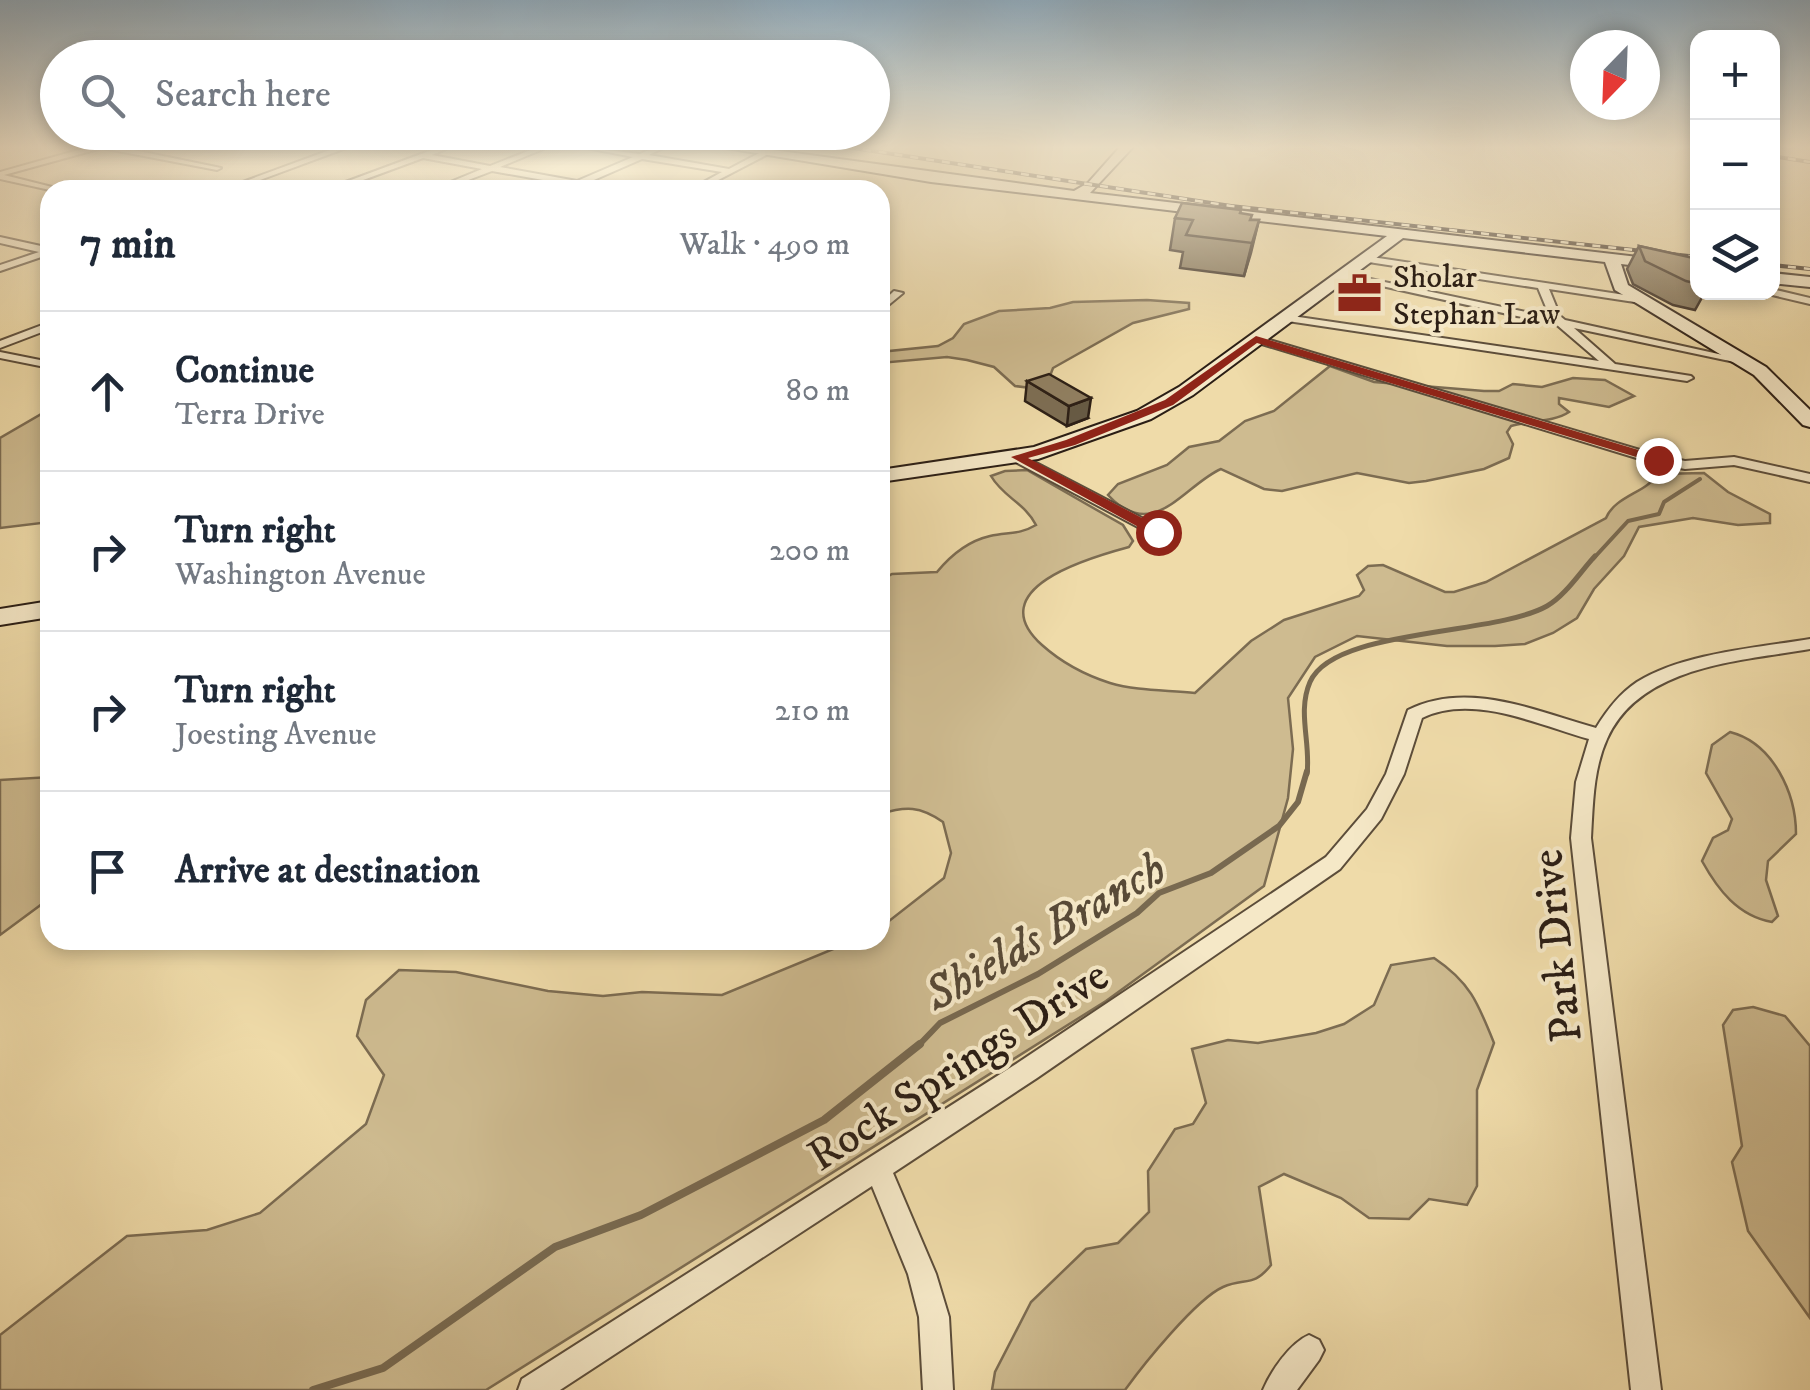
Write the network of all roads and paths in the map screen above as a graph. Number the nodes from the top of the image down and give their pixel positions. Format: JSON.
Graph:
{"nodes":[{"id":1,"x":1217,"y":212,"type":"edge"},
{"id":2,"x":1252,"y":216,"type":"junction"},
{"id":3,"x":1401,"y":233,"type":"junction"},
{"id":4,"x":0,"y":240,"type":"edge"},
{"id":5,"x":40,"y":249,"type":"edge"},
{"id":6,"x":40,"y":254,"type":"edge"},
{"id":7,"x":1365,"y":259,"type":"junction"},
{"id":8,"x":1612,"y":260,"type":"junction"},
{"id":9,"x":0,"y":268,"type":"edge"},
{"id":10,"x":1690,"y":271,"type":"edge"},
{"id":11,"x":1342,"y":276,"type":"junction"},
{"id":12,"x":1780,"y":279,"type":"edge"},
{"id":13,"x":1810,"y":282,"type":"edge"},
{"id":14,"x":1543,"y":286,"type":"junction"},
{"id":15,"x":898,"y":293,"type":"dead end"},
{"id":16,"x":1780,"y":294,"type":"edge"},
{"id":17,"x":1641,"y":300,"type":"junction"},
{"id":18,"x":1810,"y":300,"type":"edge"},
{"id":19,"x":890,"y":301,"type":"edge"},
{"id":20,"x":1285,"y":318,"type":"junction"},
{"id":21,"x":1567,"y":325,"type":"junction"},
{"id":22,"x":40,"y":328,"type":"edge"},
{"id":23,"x":1256,"y":339,"type":"junction"},
{"id":24,"x":0,"y":346,"type":"edge"},
{"id":25,"x":0,"y":355,"type":"edge"},
{"id":26,"x":1744,"y":362,"type":"junction"},
{"id":27,"x":40,"y":364,"type":"edge"},
{"id":28,"x":1613,"y":368,"type":"junction"},
{"id":29,"x":1687,"y":378,"type":"dead end"},
{"id":30,"x":1810,"y":421,"type":"edge"},
{"id":31,"x":1017,"y":457,"type":"junction"},
{"id":32,"x":1685,"y":465,"type":"junction"},
{"id":33,"x":1663,"y":469,"type":"dead end"},
{"id":34,"x":890,"y":475,"type":"edge"},
{"id":35,"x":1810,"y":478,"type":"edge"},
{"id":36,"x":1158,"y":532,"type":"dead end"},
{"id":37,"x":40,"y":611,"type":"edge"},
{"id":38,"x":0,"y":617,"type":"edge"},
{"id":39,"x":1810,"y":644,"type":"edge"},
{"id":40,"x":1598,"y":735,"type":"junction"},
{"id":41,"x":877,"y":1167,"type":"junction"},
{"id":42,"x":1309,"y":1350,"type":"dead end"},
{"id":43,"x":532,"y":1390,"type":"edge"},
{"id":44,"x":938,"y":1390,"type":"edge"},
{"id":45,"x":1278,"y":1390,"type":"edge"},
{"id":46,"x":1646,"y":1390,"type":"edge"}],
"edges":[{"from":1,"to":2,"type":"main road"},
{"from":2,"to":3,"type":"main road"},
{"from":2,"to":7,"type":"main road"},
{"from":3,"to":7,"type":"main road"},
{"from":3,"to":8,"type":"main road"},
{"from":4,"to":5,"type":"street"},
{"from":6,"to":9,"type":"street"},
{"from":7,"to":11,"type":"main road"},
{"from":7,"to":14,"type":"street"},
{"from":8,"to":10,"type":"main road"},
{"from":8,"to":17,"type":"main road"},
{"from":11,"to":20,"type":"main road"},
{"from":11,"to":21,"type":"street"},
{"from":12,"to":13,"type":"main road"},
{"from":14,"to":17,"type":"street"},
{"from":14,"to":21,"type":"street"},
{"from":15,"to":19,"type":"street"},
{"from":16,"to":18,"type":"street"},
{"from":17,"to":26,"type":"main road"},
{"from":20,"to":23,"type":"main road"},
{"from":20,"to":28,"type":"street"},
{"from":21,"to":26,"type":"street"},
{"from":21,"to":28,"type":"street"},
{"from":22,"to":24,"type":"street"},
{"from":23,"to":31,"type":"main road"},
{"from":23,"to":32,"type":"street"},
{"from":25,"to":27,"type":"street"},
{"from":26,"to":30,"type":"main road"},
{"from":28,"to":29,"type":"street"},
{"from":31,"to":34,"type":"main road"},
{"from":31,"to":36,"type":"street"},
{"from":32,"to":33,"type":"street"},
{"from":32,"to":35,"type":"street"},
{"from":37,"to":38,"type":"main road"},
{"from":39,"to":40,"type":"street","name":"Park Drive"},
{"from":40,"to":41,"type":"street","name":"Rock Springs Drive"},
{"from":40,"to":46,"type":"street","name":"Park Drive"},
{"from":41,"to":43,"type":"street","name":"Rock Springs Drive"},
{"from":41,"to":44,"type":"street"},
{"from":42,"to":45,"type":"street"}]}
